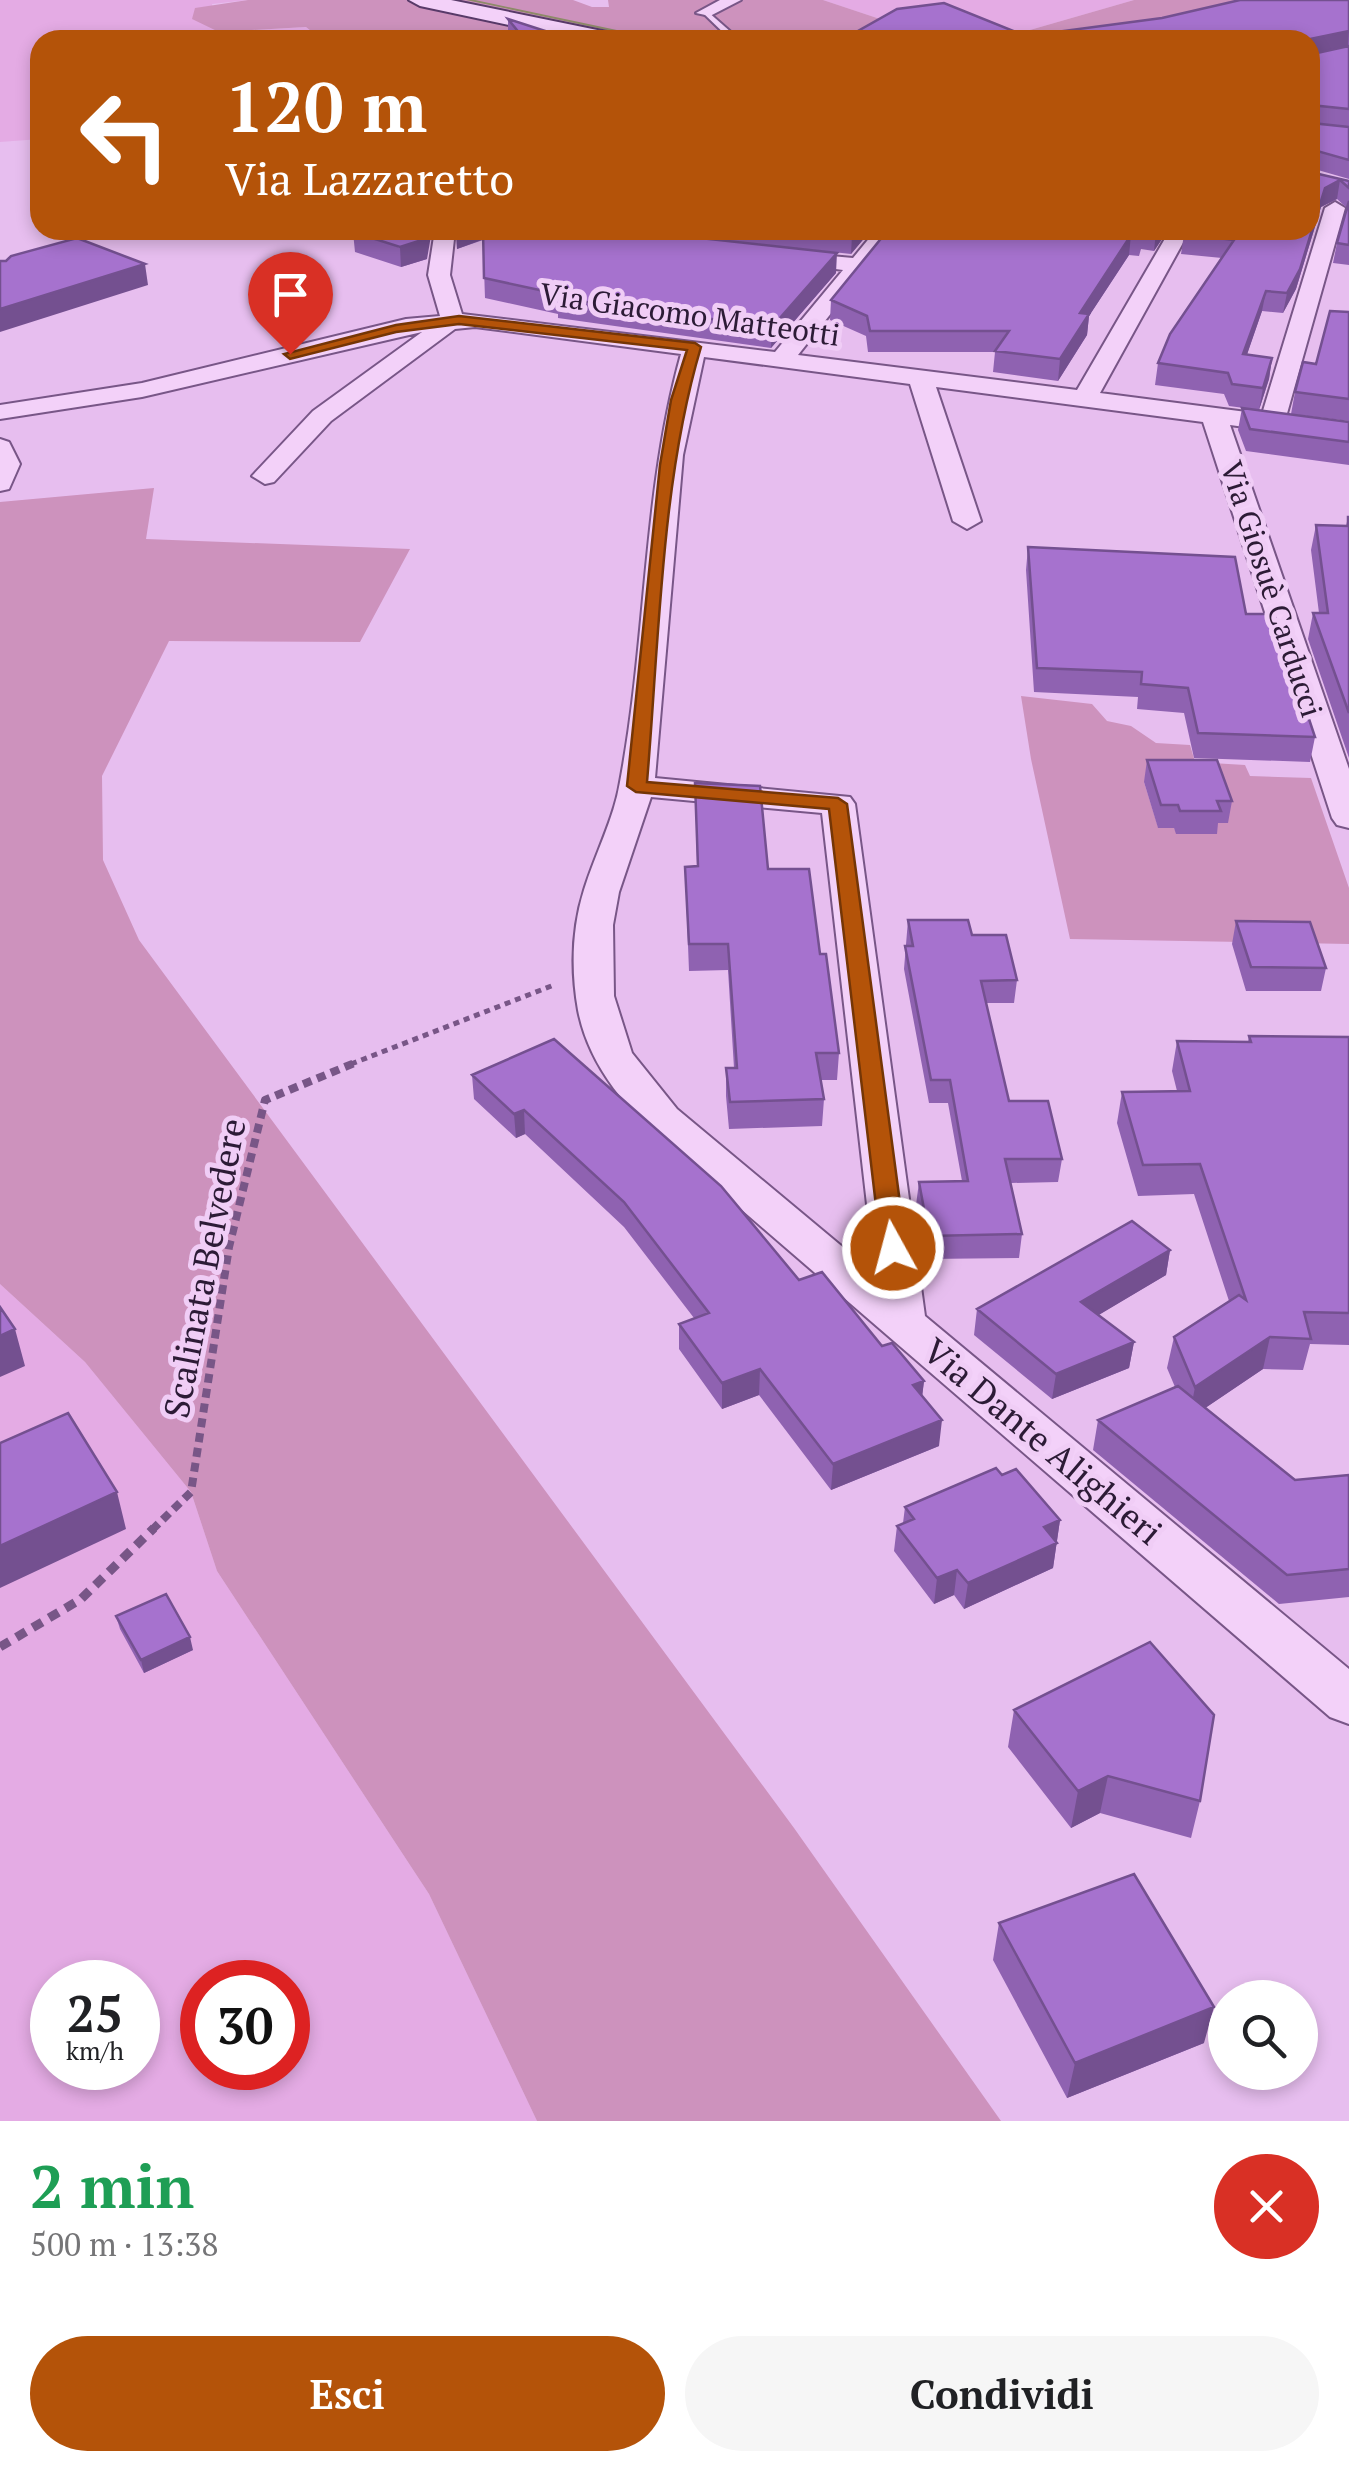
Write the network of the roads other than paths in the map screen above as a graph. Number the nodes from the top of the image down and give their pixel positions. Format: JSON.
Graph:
{"nodes":[{"id":1,"x":420,"y":0,"type":"edge"},
{"id":2,"x":732,"y":0,"type":"edge"},
{"id":3,"x":704,"y":13,"type":"joint"},
{"id":4,"x":564,"y":30,"type":"edge"},
{"id":5,"x":724,"y":30,"type":"edge"},
{"id":6,"x":1337,"y":193,"type":"edge"},
{"id":7,"x":444,"y":240,"type":"edge"},
{"id":8,"x":878,"y":240,"type":"edge"},
{"id":9,"x":1174,"y":240,"type":"edge"},
{"id":10,"x":762,"y":254,"type":"edge"},
{"id":11,"x":859,"y":265,"type":"junction"},
{"id":12,"x":452,"y":320,"type":"junction"},
{"id":13,"x":695,"y":347,"type":"junction"},
{"id":14,"x":781,"y":360,"type":"junction"},
{"id":15,"x":920,"y":376,"type":"junction"},
{"id":16,"x":1086,"y":397,"type":"junction"},
{"id":17,"x":0,"y":412,"type":"edge"},
{"id":18,"x":1214,"y":416,"type":"junction"},
{"id":19,"x":1272,"y":422,"type":"junction"},
{"id":20,"x":1349,"y":433,"type":"edge"},
{"id":21,"x":0,"y":447,"type":"edge"},
{"id":22,"x":265,"y":476,"type":"dead end"},
{"id":23,"x":0,"y":483,"type":"edge"},
{"id":24,"x":967,"y":521,"type":"dead end"},
{"id":25,"x":1341,"y":776,"type":"edge"},
{"id":26,"x":636,"y":786,"type":"junction"},
{"id":27,"x":1349,"y":818,"type":"edge"},
{"id":28,"x":902,"y":1322,"type":"junction"},
{"id":29,"x":1349,"y":1701,"type":"edge"}],
"edges":[{"from":1,"to":4,"type":"main road"},
{"from":2,"to":3,"type":"street"},
{"from":3,"to":5,"type":"lane"},
{"from":6,"to":19,"type":"street"},
{"from":7,"to":12,"type":"street"},
{"from":8,"to":11,"type":"street"},
{"from":9,"to":16,"type":"street"},
{"from":10,"to":11,"type":"street"},
{"from":11,"to":14,"type":"street"},
{"from":12,"to":13,"type":"street","name":"Via Giacomo Matteotti"},
{"from":12,"to":17,"type":"street","name":"Via Giacomo Matteotti"},
{"from":12,"to":22,"type":"street"},
{"from":13,"to":14,"type":"street","name":"Via Giacomo Matteotti"},
{"from":13,"to":26,"type":"street","name":"Via Dante Alighieri"},
{"from":14,"to":15,"type":"street","name":"Via Giacomo Matteotti"},
{"from":15,"to":16,"type":"street","name":"Via Giacomo Matteotti"},
{"from":15,"to":24,"type":"street"},
{"from":16,"to":18,"type":"street","name":"Via Giacomo Matteotti"},
{"from":18,"to":19,"type":"street","name":"Via Giacomo Matteotti"},
{"from":18,"to":25,"type":"street","name":"Via Giosuè Carducci"},
{"from":19,"to":20,"type":"street","name":"Via Giacomo Matteotti"},
{"from":21,"to":23,"type":"street"},
{"from":25,"to":27,"type":"street","name":"Via Giosuè Carducci"},
{"from":26,"to":28,"type":"street","name":"Via Dante Alighieri"},
{"from":26,"to":28,"type":"street"},
{"from":28,"to":29,"type":"street","name":"Via Dante Alighieri"}]}
